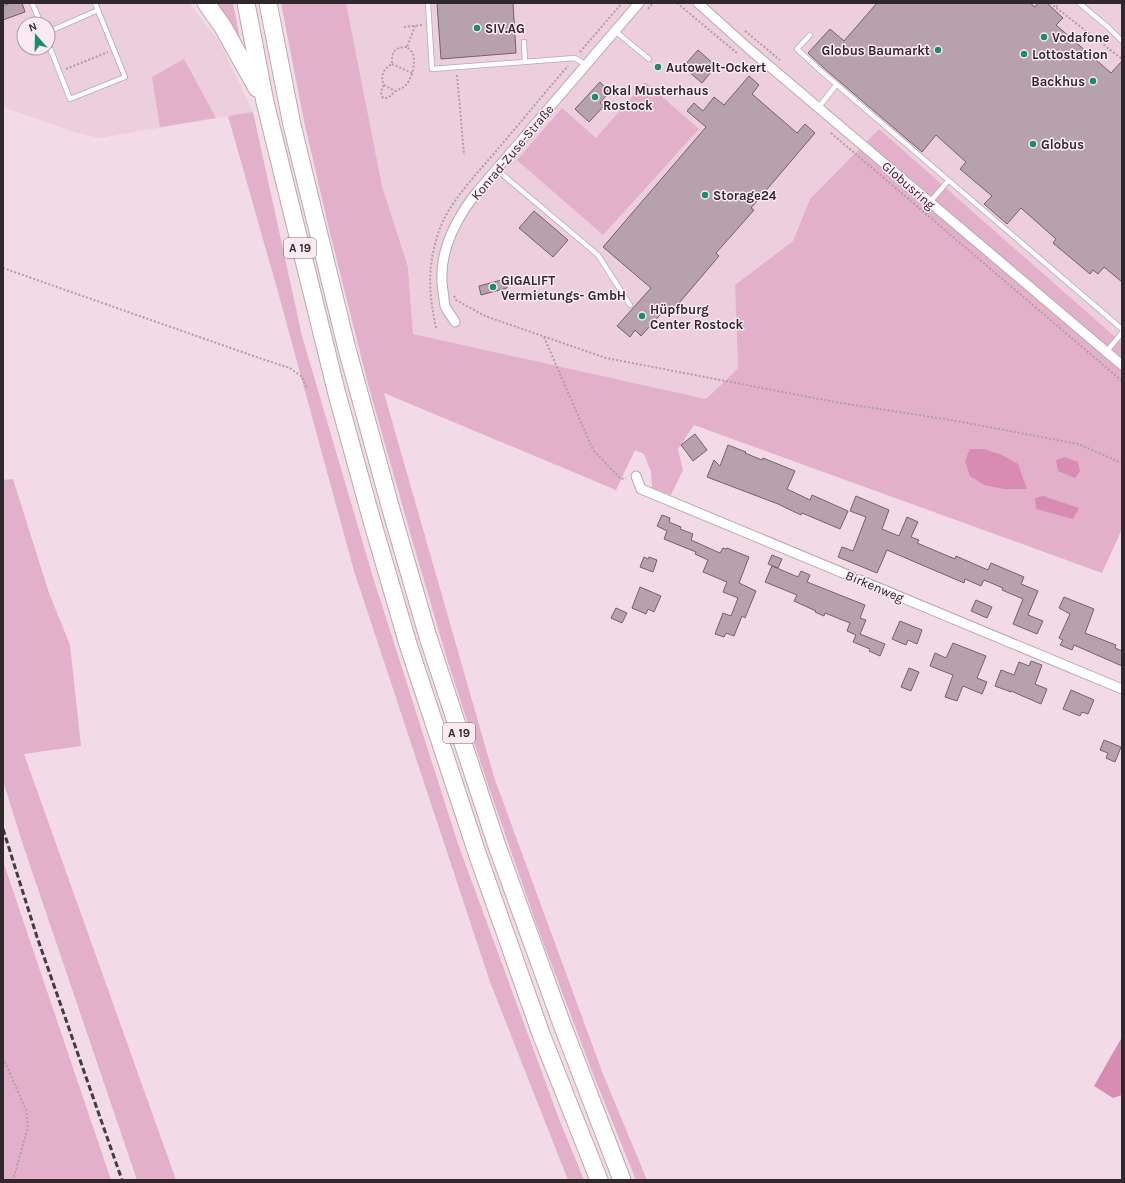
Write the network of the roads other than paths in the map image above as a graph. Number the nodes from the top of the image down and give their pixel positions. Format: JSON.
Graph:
{"nodes":[{"id":1,"x":32,"y":3,"type":"edge"},
{"id":2,"x":95,"y":3,"type":"edge"},
{"id":3,"x":206,"y":3,"type":"edge"},
{"id":4,"x":246,"y":3,"type":"edge"},
{"id":5,"x":268,"y":3,"type":"edge"},
{"id":6,"x":428,"y":3,"type":"edge"},
{"id":7,"x":639,"y":3,"type":"edge"},
{"id":8,"x":698,"y":3,"type":"edge"},
{"id":9,"x":1078,"y":3,"type":"edge"},
{"id":10,"x":98,"y":10,"type":"junction"},
{"id":11,"x":38,"y":16,"type":"edge"},
{"id":12,"x":56,"y":28,"type":"edge"},
{"id":13,"x":615,"y":31,"type":"junction"},
{"id":14,"x":810,"y":35,"type":"dead end"},
{"id":15,"x":1122,"y":41,"type":"edge"},
{"id":16,"x":524,"y":42,"type":"dead end"},
{"id":17,"x":53,"y":56,"type":"edge"},
{"id":18,"x":649,"y":59,"type":"dead end"},
{"id":19,"x":525,"y":62,"type":"junction"},
{"id":20,"x":586,"y":65,"type":"junction"},
{"id":21,"x":836,"y":85,"type":"junction"},
{"id":22,"x":265,"y":102,"type":"junction"},
{"id":23,"x":819,"y":107,"type":"junction"},
{"id":24,"x":496,"y":169,"type":"junction"},
{"id":25,"x":948,"y":181,"type":"junction"},
{"id":26,"x":930,"y":202,"type":"junction"},
{"id":27,"x":630,"y":305,"type":"dead end"},
{"id":28,"x":455,"y":322,"type":"dead end"},
{"id":29,"x":1122,"y":329,"type":"edge"},
{"id":30,"x":1122,"y":333,"type":"edge"},
{"id":31,"x":1106,"y":352,"type":"junction"},
{"id":32,"x":1122,"y":365,"type":"edge"},
{"id":33,"x":636,"y":476,"type":"road end"},
{"id":34,"x":1122,"y":689,"type":"edge"},
{"id":35,"x":599,"y":1180,"type":"edge"},
{"id":36,"x":622,"y":1180,"type":"edge"}],
"edges":[{"from":1,"to":11,"type":"lane"},
{"from":2,"to":10,"type":"lane"},
{"from":3,"to":22,"type":"highway"},
{"from":4,"to":22,"type":"highway","number":"A 19"},
{"from":5,"to":36,"type":"highway","number":"A 19"},
{"from":6,"to":19,"type":"lane"},
{"from":7,"to":13,"type":"street","name":"Konrad-Zuse-Straße"},
{"from":8,"to":23,"type":"street","name":"Globusring"},
{"from":9,"to":15,"type":"lane"},
{"from":10,"to":12,"type":"lane"},
{"from":10,"to":17,"type":"lane"},
{"from":13,"to":18,"type":"lane"},
{"from":13,"to":20,"type":"street","name":"Konrad-Zuse-Straße"},
{"from":14,"to":21,"type":"lane"},
{"from":16,"to":19,"type":"lane"},
{"from":19,"to":20,"type":"lane"},
{"from":20,"to":24,"type":"street","name":"Konrad-Zuse-Straße"},
{"from":21,"to":23,"type":"lane"},
{"from":21,"to":25,"type":"lane"},
{"from":22,"to":35,"type":"highway","number":"A 19"},
{"from":23,"to":26,"type":"street","name":"Globusring"},
{"from":24,"to":27,"type":"lane"},
{"from":24,"to":28,"type":"street","name":"Konrad-Zuse-Straße"},
{"from":25,"to":26,"type":"lane"},
{"from":25,"to":29,"type":"lane"},
{"from":26,"to":31,"type":"street","name":"Globusring"},
{"from":30,"to":31,"type":"lane"},
{"from":31,"to":32,"type":"street","name":"Globusring"},
{"from":33,"to":34,"type":"street","name":"Birkenweg"}]}
